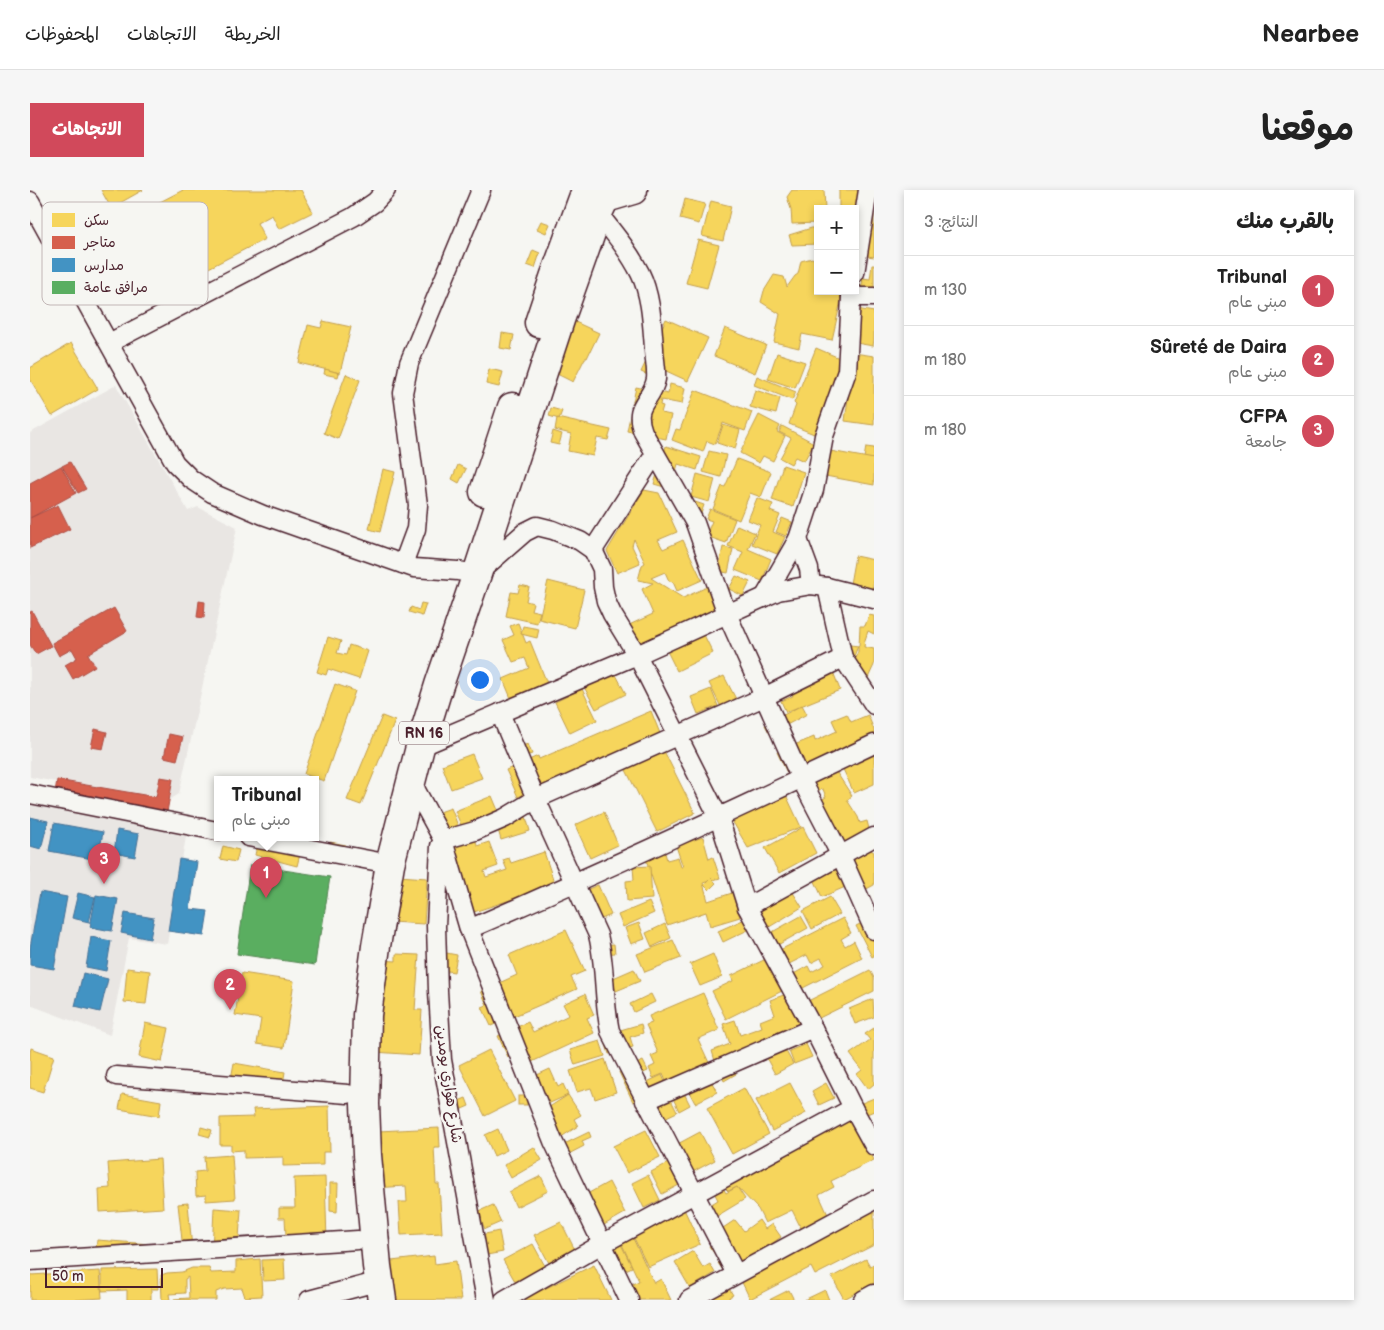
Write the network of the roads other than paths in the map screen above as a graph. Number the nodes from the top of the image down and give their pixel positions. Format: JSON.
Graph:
{"nodes":[{"id":1,"x":386,"y":190,"type":"edge"},
{"id":2,"x":480,"y":190,"type":"edge"},
{"id":3,"x":633,"y":190,"type":"edge"},
{"id":4,"x":868,"y":190,"type":"edge"},
{"id":5,"x":600,"y":198,"type":"edge"},
{"id":6,"x":30,"y":201,"type":"edge"},
{"id":7,"x":42,"y":223,"type":"edge"},
{"id":8,"x":859,"y":250,"type":"edge"},
{"id":9,"x":208,"y":292,"type":"edge"},
{"id":10,"x":852,"y":295,"type":"edge"},
{"id":11,"x":859,"y":295,"type":"edge"},
{"id":12,"x":874,"y":297,"type":"edge"},
{"id":13,"x":88,"y":305,"type":"edge"},
{"id":14,"x":183,"y":305,"type":"edge"},
{"id":15,"x":109,"y":343,"type":"junction"},
{"id":16,"x":655,"y":454,"type":"junction"},
{"id":17,"x":798,"y":539,"type":"junction"},
{"id":18,"x":593,"y":550,"type":"junction"},
{"id":19,"x":403,"y":564,"type":"junction"},
{"id":20,"x":468,"y":573,"type":"junction"},
{"id":21,"x":819,"y":586,"type":"junction"},
{"id":22,"x":764,"y":598,"type":"junction"},
{"id":23,"x":874,"y":598,"type":"edge"},
{"id":24,"x":728,"y":614,"type":"junction"},
{"id":25,"x":637,"y":655,"type":"junction"},
{"id":26,"x":843,"y":658,"type":"junction"},
{"id":27,"x":764,"y":697,"type":"junction"},
{"id":28,"x":874,"y":705,"type":"edge"},
{"id":29,"x":500,"y":713,"type":"junction"},
{"id":30,"x":678,"y":736,"type":"junction"},
{"id":31,"x":874,"y":744,"type":"edge"},
{"id":32,"x":420,"y":747,"type":"junction"},
{"id":33,"x":801,"y":779,"type":"junction"},
{"id":34,"x":411,"y":781,"type":"junction"},
{"id":35,"x":30,"y":794,"type":"edge"},
{"id":36,"x":536,"y":799,"type":"junction"},
{"id":37,"x":719,"y":818,"type":"junction"},
{"id":38,"x":214,"y":830,"type":"edge"},
{"id":39,"x":874,"y":837,"type":"edge"},
{"id":40,"x":441,"y":838,"type":"junction"},
{"id":41,"x":269,"y":841,"type":"edge"},
{"id":42,"x":841,"y":856,"type":"junction"},
{"id":43,"x":382,"y":863,"type":"junction"},
{"id":44,"x":574,"y":884,"type":"junction"},
{"id":45,"x":747,"y":907,"type":"junction"},
{"id":46,"x":469,"y":929,"type":"junction"},
{"id":47,"x":874,"y":930,"type":"edge"},
{"id":48,"x":814,"y":1028,"type":"junction"},
{"id":49,"x":116,"y":1076,"type":"dead end"},
{"id":50,"x":348,"y":1094,"type":"junction"},
{"id":51,"x":645,"y":1101,"type":"junction"},
{"id":52,"x":853,"y":1108,"type":"junction"},
{"id":53,"x":874,"y":1146,"type":"edge"},
{"id":54,"x":695,"y":1195,"type":"junction"},
{"id":55,"x":874,"y":1200,"type":"edge"},
{"id":56,"x":358,"y":1240,"type":"junction"},
{"id":57,"x":602,"y":1244,"type":"junction"},
{"id":58,"x":30,"y":1261,"type":"edge"},
{"id":59,"x":736,"y":1274,"type":"junction"},
{"id":60,"x":373,"y":1292,"type":"edge"},
{"id":61,"x":309,"y":1300,"type":"edge"},
{"id":62,"x":486,"y":1300,"type":"edge"},
{"id":63,"x":504,"y":1300,"type":"edge"},
{"id":64,"x":628,"y":1300,"type":"edge"},
{"id":65,"x":689,"y":1300,"type":"edge"}],
"edges":[{"from":1,"to":9,"type":"street"},
{"from":2,"to":19,"type":"street"},
{"from":3,"to":5,"type":"main road"},
{"from":4,"to":8,"type":"street"},
{"from":5,"to":16,"type":"street"},
{"from":5,"to":20,"type":"main road","number":"RN 16"},
{"from":6,"to":7,"type":"street"},
{"from":10,"to":17,"type":"street"},
{"from":11,"to":12,"type":"street"},
{"from":13,"to":15,"type":"street"},
{"from":14,"to":15,"type":"street"},
{"from":15,"to":19,"type":"street"},
{"from":16,"to":18,"type":"street"},
{"from":16,"to":24,"type":"street"},
{"from":17,"to":21,"type":"street"},
{"from":17,"to":22,"type":"street"},
{"from":18,"to":20,"type":"street"},
{"from":18,"to":25,"type":"street"},
{"from":19,"to":20,"type":"street"},
{"from":20,"to":32,"type":"main road","number":"RN 16"},
{"from":20,"to":43,"type":"main road","number":"RN 16"},
{"from":21,"to":22,"type":"street"},
{"from":21,"to":23,"type":"street"},
{"from":21,"to":26,"type":"street"},
{"from":22,"to":24,"type":"street"},
{"from":24,"to":25,"type":"street"},
{"from":24,"to":27,"type":"street"},
{"from":25,"to":29,"type":"street"},
{"from":25,"to":30,"type":"street"},
{"from":26,"to":27,"type":"street"},
{"from":26,"to":28,"type":"street"},
{"from":27,"to":30,"type":"street"},
{"from":27,"to":33,"type":"street"},
{"from":29,"to":32,"type":"street"},
{"from":29,"to":36,"type":"street"},
{"from":30,"to":36,"type":"street"},
{"from":30,"to":37,"type":"street"},
{"from":31,"to":33,"type":"street"},
{"from":32,"to":34,"type":"main road","number":"RN 16"},
{"from":33,"to":37,"type":"street"},
{"from":33,"to":42,"type":"street"},
{"from":34,"to":40,"type":"street"},
{"from":34,"to":43,"type":"main road","number":"RN 16"},
{"from":35,"to":38,"type":"street"},
{"from":36,"to":40,"type":"street"},
{"from":36,"to":44,"type":"street"},
{"from":37,"to":44,"type":"street"},
{"from":37,"to":45,"type":"street"},
{"from":39,"to":42,"type":"street"},
{"from":40,"to":46,"type":"street"},
{"from":40,"to":62,"type":"street","name":"شارع هواري بومدين"},
{"from":41,"to":43,"type":"street"},
{"from":42,"to":45,"type":"street"},
{"from":42,"to":47,"type":"street"},
{"from":43,"to":50,"type":"main road","number":"RN 16"},
{"from":43,"to":60,"type":"main road","number":"RN 16"},
{"from":44,"to":46,"type":"street"},
{"from":44,"to":51,"type":"street"},
{"from":45,"to":48,"type":"street"},
{"from":46,"to":57,"type":"street"},
{"from":48,"to":51,"type":"street"},
{"from":48,"to":52,"type":"street"},
{"from":49,"to":50,"type":"street"},
{"from":50,"to":56,"type":"main road","number":"RN 16"},
{"from":51,"to":54,"type":"street"},
{"from":52,"to":53,"type":"street"},
{"from":52,"to":54,"type":"street"},
{"from":54,"to":57,"type":"street"},
{"from":54,"to":59,"type":"street"},
{"from":55,"to":59,"type":"street"},
{"from":56,"to":58,"type":"street"},
{"from":56,"to":60,"type":"main road","number":"RN 16"},
{"from":57,"to":63,"type":"street"},
{"from":57,"to":64,"type":"street"},
{"from":59,"to":65,"type":"street"},
{"from":60,"to":61,"type":"street"}]}
